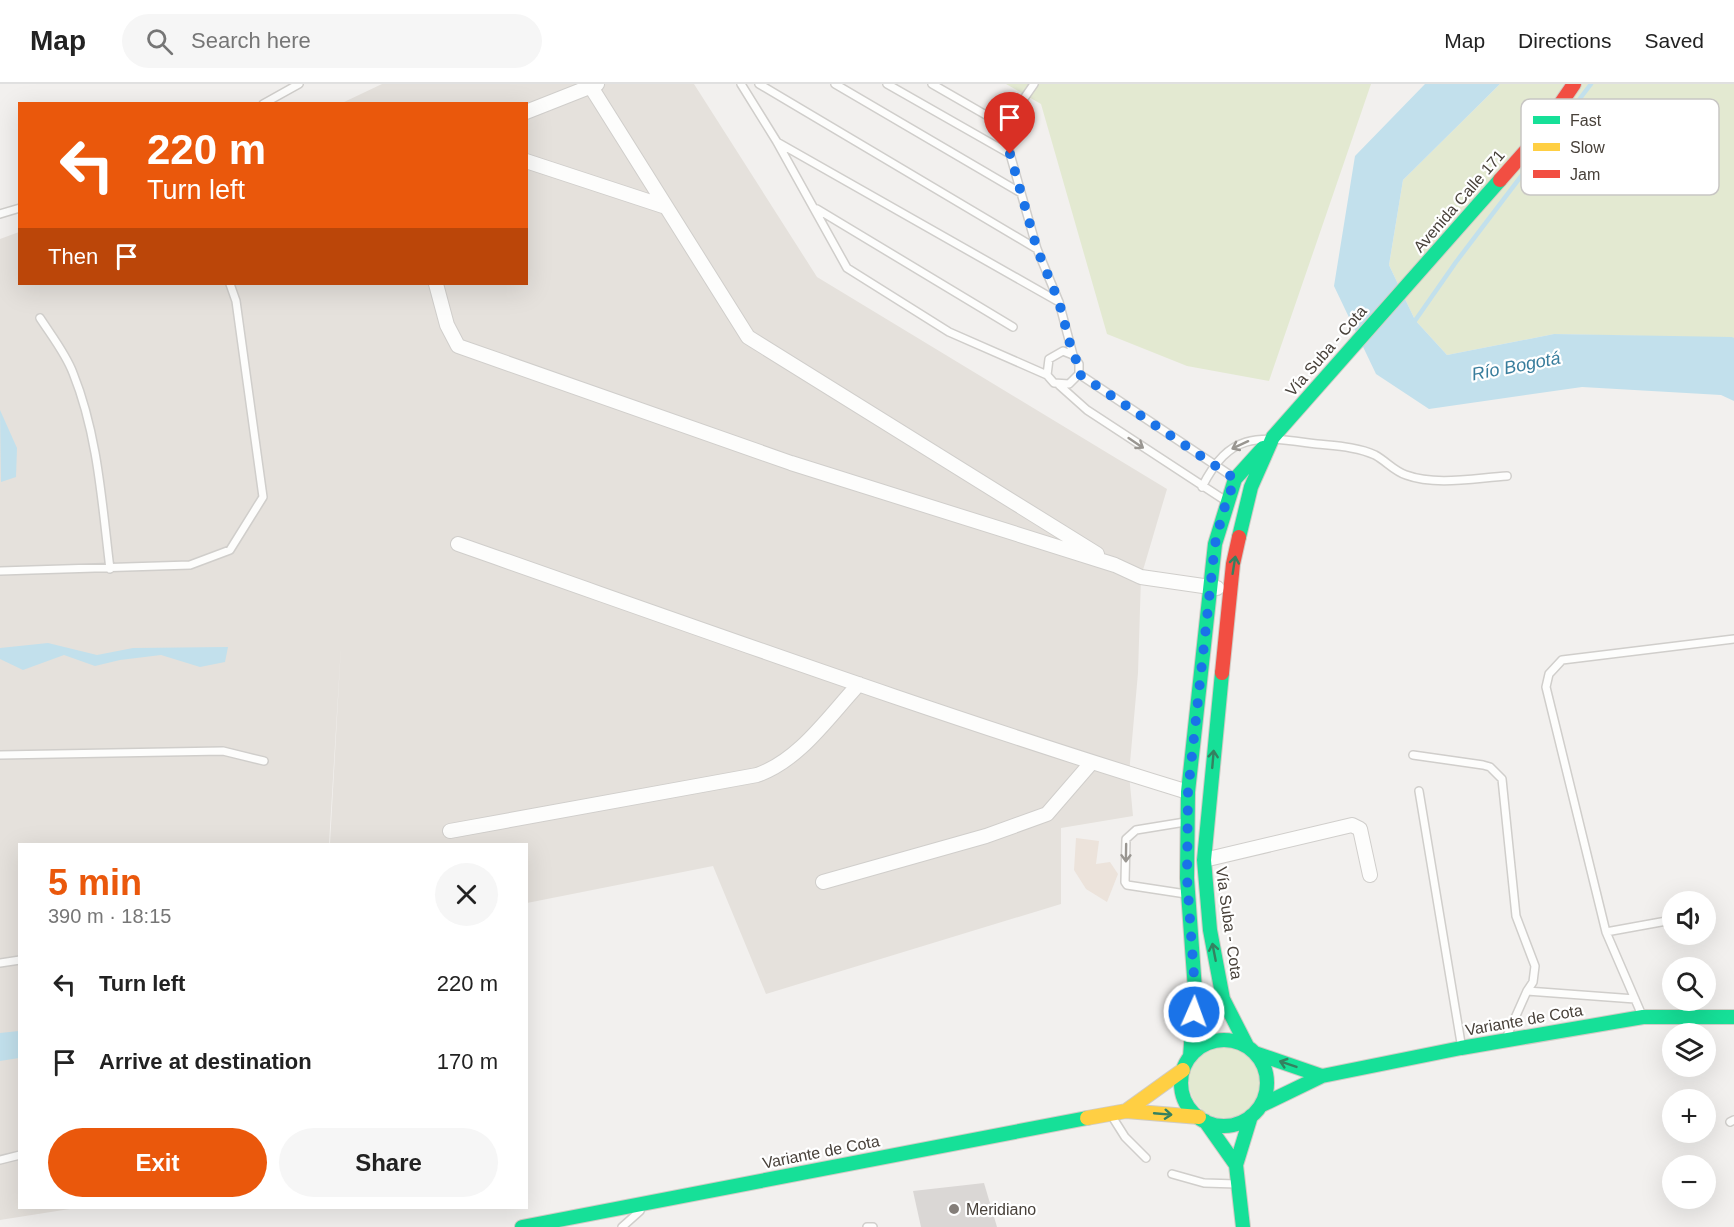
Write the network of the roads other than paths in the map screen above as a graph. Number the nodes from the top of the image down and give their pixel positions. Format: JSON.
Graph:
{"nodes":[{"id":1,"x":299,"y":84,"type":"edge"},
{"id":2,"x":741,"y":84,"type":"edge"},
{"id":3,"x":759,"y":84,"type":"edge"},
{"id":4,"x":835,"y":84,"type":"edge"},
{"id":5,"x":887,"y":84,"type":"edge"},
{"id":6,"x":932,"y":84,"type":"edge"},
{"id":7,"x":1034,"y":84,"type":"edge"},
{"id":8,"x":1574,"y":84,"type":"edge"},
{"id":9,"x":594,"y":86,"type":"edge"},
{"id":10,"x":1564,"y":99,"type":"edge"},
{"id":11,"x":267,"y":102,"type":"edge"},
{"id":12,"x":528,"y":111,"type":"edge"},
{"id":13,"x":1005,"y":126,"type":"junction"},
{"id":14,"x":777,"y":142,"type":"junction"},
{"id":15,"x":1010,"y":154,"type":"junction"},
{"id":16,"x":1521,"y":156,"type":"edge"},
{"id":17,"x":528,"y":162,"type":"edge"},
{"id":18,"x":1021,"y":193,"type":"junction"},
{"id":19,"x":663,"y":206,"type":"junction"},
{"id":20,"x":815,"y":208,"type":"junction"},
{"id":21,"x":18,"y":209,"type":"edge"},
{"id":22,"x":0,"y":214,"type":"edge"},
{"id":23,"x":1037,"y":249,"type":"junction"},
{"id":24,"x":1410,"y":281,"type":"joint"},
{"id":25,"x":230,"y":285,"type":"edge"},
{"id":26,"x":435,"y":285,"type":"edge"},
{"id":27,"x":1059,"y":302,"type":"junction"},
{"id":28,"x":40,"y":318,"type":"dead end"},
{"id":29,"x":1013,"y":327,"type":"dead end"},
{"id":30,"x":1073,"y":355,"type":"junction"},
{"id":31,"x":1079,"y":374,"type":"junction"},
{"id":32,"x":1047,"y":375,"type":"junction"},
{"id":33,"x":1059,"y":385,"type":"junction"},
{"id":34,"x":1270,"y":441,"type":"junction"},
{"id":35,"x":1213,"y":465,"type":"junction"},
{"id":36,"x":1507,"y":476,"type":"dead end"},
{"id":37,"x":1235,"y":479,"type":"junction"},
{"id":38,"x":1202,"y":487,"type":"junction"},
{"id":39,"x":1251,"y":487,"type":"junction"},
{"id":40,"x":1226,"y":501,"type":"junction"},
{"id":41,"x":1244,"y":512,"type":"junction"},
{"id":42,"x":459,"y":544,"type":"dead end"},
{"id":43,"x":1115,"y":565,"type":"junction"},
{"id":44,"x":110,"y":569,"type":"junction"},
{"id":45,"x":0,"y":571,"type":"edge"},
{"id":46,"x":1210,"y":587,"type":"junction"},
{"id":47,"x":1230,"y":590,"type":"junction"},
{"id":48,"x":1734,"y":639,"type":"edge"},
{"id":49,"x":859,"y":684,"type":"junction"},
{"id":50,"x":0,"y":755,"type":"edge"},
{"id":51,"x":1413,"y":755,"type":"dead end"},
{"id":52,"x":264,"y":761,"type":"dead end"},
{"id":53,"x":1092,"y":762,"type":"junction"},
{"id":54,"x":1419,"y":791,"type":"dead end"},
{"id":55,"x":1188,"y":792,"type":"junction"},
{"id":56,"x":1187,"y":821,"type":"junction"},
{"id":57,"x":450,"y":831,"type":"dead end"},
{"id":58,"x":1204,"y":860,"type":"junction"},
{"id":59,"x":1370,"y":875,"type":"dead end"},
{"id":60,"x":823,"y":882,"type":"dead end"},
{"id":61,"x":1189,"y":895,"type":"junction"},
{"id":62,"x":1662,"y":922,"type":"edge"},
{"id":63,"x":1606,"y":932,"type":"junction"},
{"id":64,"x":18,"y":960,"type":"edge"},
{"id":65,"x":0,"y":963,"type":"edge"},
{"id":66,"x":1527,"y":991,"type":"junction"},
{"id":67,"x":1635,"y":999,"type":"junction"},
{"id":68,"x":1643,"y":1017,"type":"junction"},
{"id":69,"x":1734,"y":1017,"type":"edge"},
{"id":70,"x":1506,"y":1040,"type":"junction"},
{"id":71,"x":1461,"y":1048,"type":"junction"},
{"id":72,"x":1251,"y":1050,"type":"junction"},
{"id":73,"x":1190,"y":1057,"type":"junction"},
{"id":74,"x":1183,"y":1070,"type":"junction"},
{"id":75,"x":1322,"y":1076,"type":"junction"},
{"id":76,"x":1262,"y":1106,"type":"junction"},
{"id":77,"x":1126,"y":1111,"type":"junction"},
{"id":78,"x":1110,"y":1113,"type":"junction"},
{"id":79,"x":1251,"y":1116,"type":"junction"},
{"id":80,"x":1202,"y":1119,"type":"junction"},
{"id":81,"x":18,"y":1156,"type":"edge"},
{"id":82,"x":1146,"y":1158,"type":"dead end"},
{"id":83,"x":0,"y":1160,"type":"edge"},
{"id":84,"x":1236,"y":1165,"type":"junction"},
{"id":85,"x":1172,"y":1174,"type":"dead end"},
{"id":86,"x":1238,"y":1184,"type":"junction"},
{"id":87,"x":650,"y":1202,"type":"junction"},
{"id":88,"x":522,"y":1227,"type":"edge"},
{"id":89,"x":622,"y":1227,"type":"edge"},
{"id":90,"x":867,"y":1227,"type":"edge"},
{"id":91,"x":873,"y":1227,"type":"edge"},
{"id":92,"x":1243,"y":1227,"type":"edge"}],
"edges":[{"from":1,"to":11,"type":"lane"},
{"from":2,"to":14,"type":"lane"},
{"from":3,"to":23,"type":"lane"},
{"from":4,"to":18,"type":"lane"},
{"from":5,"to":15,"type":"lane"},
{"from":6,"to":13,"type":"lane"},
{"from":7,"to":13,"type":"lane"},
{"from":8,"to":10,"type":"main road","name":"Avenida Calle 171"},
{"from":9,"to":12,"type":"street"},
{"from":9,"to":19,"type":"street"},
{"from":13,"to":15,"type":"lane"},
{"from":14,"to":20,"type":"lane"},
{"from":14,"to":27,"type":"lane"},
{"from":15,"to":18,"type":"lane"},
{"from":16,"to":24,"type":"main road","name":"Avenida Calle 171"},
{"from":17,"to":19,"type":"street"},
{"from":18,"to":23,"type":"lane"},
{"from":19,"to":43,"type":"street"},
{"from":20,"to":29,"type":"lane"},
{"from":20,"to":32,"type":"lane"},
{"from":21,"to":22,"type":"lane"},
{"from":23,"to":27,"type":"lane"},
{"from":24,"to":34,"type":"main road","name":"Vía Suba - Cota"},
{"from":25,"to":44,"type":"lane"},
{"from":26,"to":43,"type":"street"},
{"from":27,"to":30,"type":"lane"},
{"from":28,"to":44,"type":"lane"},
{"from":30,"to":31,"type":"lane"},
{"from":30,"to":32,"type":"lane"},
{"from":31,"to":33,"type":"lane"},
{"from":31,"to":35,"type":"lane"},
{"from":32,"to":33,"type":"lane"},
{"from":33,"to":38,"type":"lane","one_way":true},
{"from":34,"to":35,"type":"lane","one_way":true},
{"from":34,"to":36,"type":"lane"},
{"from":34,"to":37,"type":"main road","name":"Vía Suba - Cota"},
{"from":34,"to":39,"type":"main road","name":"Vía Suba - Cota"},
{"from":35,"to":37,"type":"lane"},
{"from":35,"to":38,"type":"lane"},
{"from":37,"to":39,"type":"lane"},
{"from":37,"to":40,"type":"main road","name":"Vía Suba - Cota"},
{"from":38,"to":40,"type":"lane"},
{"from":39,"to":41,"type":"main road","name":"Vía Suba - Cota"},
{"from":40,"to":41,"type":"lane"},
{"from":40,"to":46,"type":"main road","name":"Vía Suba - Cota"},
{"from":47,"to":41,"type":"main road","name":"Vía Suba - Cota","one_way":true},
{"from":42,"to":49,"type":"street"},
{"from":43,"to":46,"type":"street"},
{"from":44,"to":45,"type":"lane"},
{"from":46,"to":47,"type":"street"},
{"from":46,"to":55,"type":"main road","name":"Vía Suba - Cota"},
{"from":58,"to":47,"type":"main road","name":"Vía Suba - Cota","one_way":true},
{"from":48,"to":63,"type":"lane"},
{"from":49,"to":53,"type":"street"},
{"from":49,"to":57,"type":"street"},
{"from":50,"to":52,"type":"lane"},
{"from":51,"to":66,"type":"lane"},
{"from":53,"to":55,"type":"street"},
{"from":53,"to":60,"type":"street"},
{"from":54,"to":71,"type":"lane"},
{"from":55,"to":56,"type":"main road","name":"Vía Suba - Cota"},
{"from":56,"to":61,"type":"main road","name":"Vía Suba - Cota"},
{"from":56,"to":61,"type":"lane","one_way":true},
{"from":58,"to":59,"type":"street"},
{"from":72,"to":58,"type":"main road","name":"Vía Suba - Cota","one_way":true},
{"from":61,"to":73,"type":"main road","name":"Vía Suba - Cota"},
{"from":62,"to":63,"type":"lane"},
{"from":63,"to":67,"type":"lane"},
{"from":64,"to":65,"type":"lane"},
{"from":66,"to":67,"type":"lane"},
{"from":66,"to":70,"type":"lane"},
{"from":67,"to":68,"type":"lane"},
{"from":68,"to":69,"type":"main road","name":"Variante de Cota"},
{"from":68,"to":70,"type":"main road","name":"Variante de Cota"},
{"from":70,"to":71,"type":"main road","name":"Variante de Cota"},
{"from":71,"to":75,"type":"main road","name":"Variante de Cota"},
{"from":72,"to":73,"type":"main road"},
{"from":75,"to":72,"type":"main road","one_way":true},
{"from":72,"to":76,"type":"main road"},
{"from":73,"to":74,"type":"main road"},
{"from":74,"to":77,"type":"main road","name":"Variante de Cota"},
{"from":74,"to":80,"type":"main road"},
{"from":75,"to":76,"type":"main road","name":"Variante de Cota"},
{"from":76,"to":79,"type":"main road"},
{"from":77,"to":78,"type":"main road","name":"Variante de Cota"},
{"from":77,"to":80,"type":"main road","name":"Variante de Cota","one_way":true},
{"from":78,"to":82,"type":"lane"},
{"from":78,"to":87,"type":"main road","name":"Variante de Cota"},
{"from":79,"to":80,"type":"main road"},
{"from":79,"to":84,"type":"main road"},
{"from":80,"to":84,"type":"main road"},
{"from":81,"to":83,"type":"lane"},
{"from":84,"to":86,"type":"main road"},
{"from":85,"to":86,"type":"lane"},
{"from":86,"to":92,"type":"main road"},
{"from":87,"to":88,"type":"main road","name":"Variante de Cota"},
{"from":87,"to":89,"type":"lane"},
{"from":90,"to":91,"type":"lane"}]}
